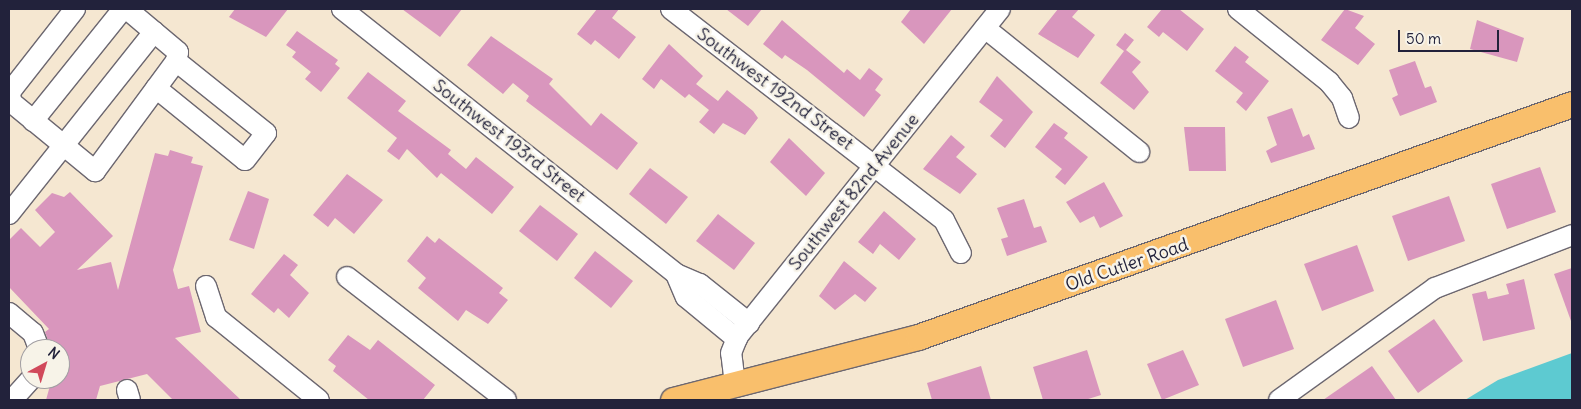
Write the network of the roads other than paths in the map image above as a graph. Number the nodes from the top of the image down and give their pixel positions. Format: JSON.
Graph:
{"nodes":[{"id":1,"x":76,"y":9,"type":"edge"},
{"id":2,"x":125,"y":9,"type":"edge"},
{"id":3,"x":342,"y":9,"type":"edge"},
{"id":4,"x":671,"y":9,"type":"edge"},
{"id":5,"x":1000,"y":9,"type":"edge"},
{"id":6,"x":1238,"y":9,"type":"edge"},
{"id":7,"x":985,"y":28,"type":"junction"},
{"id":8,"x":154,"y":32,"type":"junction"},
{"id":9,"x":176,"y":61,"type":"junction"},
{"id":10,"x":156,"y":88,"type":"junction"},
{"id":11,"x":1572,"y":104,"type":"edge"},
{"id":12,"x":1348,"y":118,"type":"dead end"},
{"id":13,"x":34,"y":121,"type":"junction"},
{"id":14,"x":64,"y":145,"type":"junction"},
{"id":15,"x":1139,"y":152,"type":"dead end"},
{"id":16,"x":876,"y":165,"type":"junction"},
{"id":17,"x":9,"y":214,"type":"edge"},
{"id":18,"x":1572,"y":235,"type":"edge"},
{"id":19,"x":961,"y":253,"type":"dead end"},
{"id":20,"x":676,"y":274,"type":"junction"},
{"id":21,"x":348,"y":277,"type":"dead end"},
{"id":22,"x":206,"y":286,"type":"dead end"},
{"id":23,"x":710,"y":291,"type":"junction"},
{"id":24,"x":697,"y":307,"type":"junction"},
{"id":25,"x":9,"y":313,"type":"edge"},
{"id":26,"x":749,"y":323,"type":"junction"},
{"id":27,"x":737,"y":338,"type":"junction"},
{"id":28,"x":35,"y":339,"type":"edge"},
{"id":29,"x":735,"y":384,"type":"junction"},
{"id":30,"x":22,"y":389,"type":"edge"},
{"id":31,"x":12,"y":400,"type":"edge"},
{"id":32,"x":319,"y":400,"type":"edge"},
{"id":33,"x":506,"y":400,"type":"edge"},
{"id":34,"x":673,"y":400,"type":"edge"},
{"id":35,"x":1279,"y":400,"type":"edge"}],
"edges":[{"from":1,"to":13,"type":"street"},
{"from":2,"to":8,"type":"street"},
{"from":2,"to":13,"type":"street"},
{"from":3,"to":20,"type":"street","name":"Southwest 193rd Street"},
{"from":4,"to":16,"type":"street","name":"Southwest 192nd Street"},
{"from":5,"to":7,"type":"street","name":"Southwest 82nd Avenue"},
{"from":6,"to":12,"type":"street"},
{"from":7,"to":15,"type":"street"},
{"from":7,"to":16,"type":"street","name":"Southwest 82nd Avenue"},
{"from":8,"to":9,"type":"street"},
{"from":8,"to":14,"type":"street"},
{"from":9,"to":10,"type":"street"},
{"from":9,"to":10,"type":"street"},
{"from":10,"to":14,"type":"street"},
{"from":11,"to":29,"type":"main road","name":"Old Cutler Road"},
{"from":13,"to":14,"type":"street"},
{"from":14,"to":17,"type":"street"},
{"from":16,"to":19,"type":"street","name":"Southwest 192nd Street"},
{"from":16,"to":26,"type":"street","name":"Southwest 82nd Avenue"},
{"from":18,"to":35,"type":"street"},
{"from":20,"to":23,"type":"street","name":"Southwest 193rd Street"},
{"from":20,"to":24,"type":"street","name":"Southwest 193rd Street"},
{"from":21,"to":33,"type":"street"},
{"from":22,"to":32,"type":"street"},
{"from":23,"to":24,"type":"street"},
{"from":23,"to":26,"type":"street","name":"Southwest 193rd Street"},
{"from":24,"to":27,"type":"street","name":"Southwest 193rd Street"},
{"from":25,"to":28,"type":"street"},
{"from":26,"to":27,"type":"street","name":"Southwest 82nd Avenue"},
{"from":27,"to":29,"type":"street","name":"Southwest 82nd Avenue"},
{"from":29,"to":34,"type":"main road","name":"Old Cutler Road"},
{"from":30,"to":31,"type":"street"}]}
